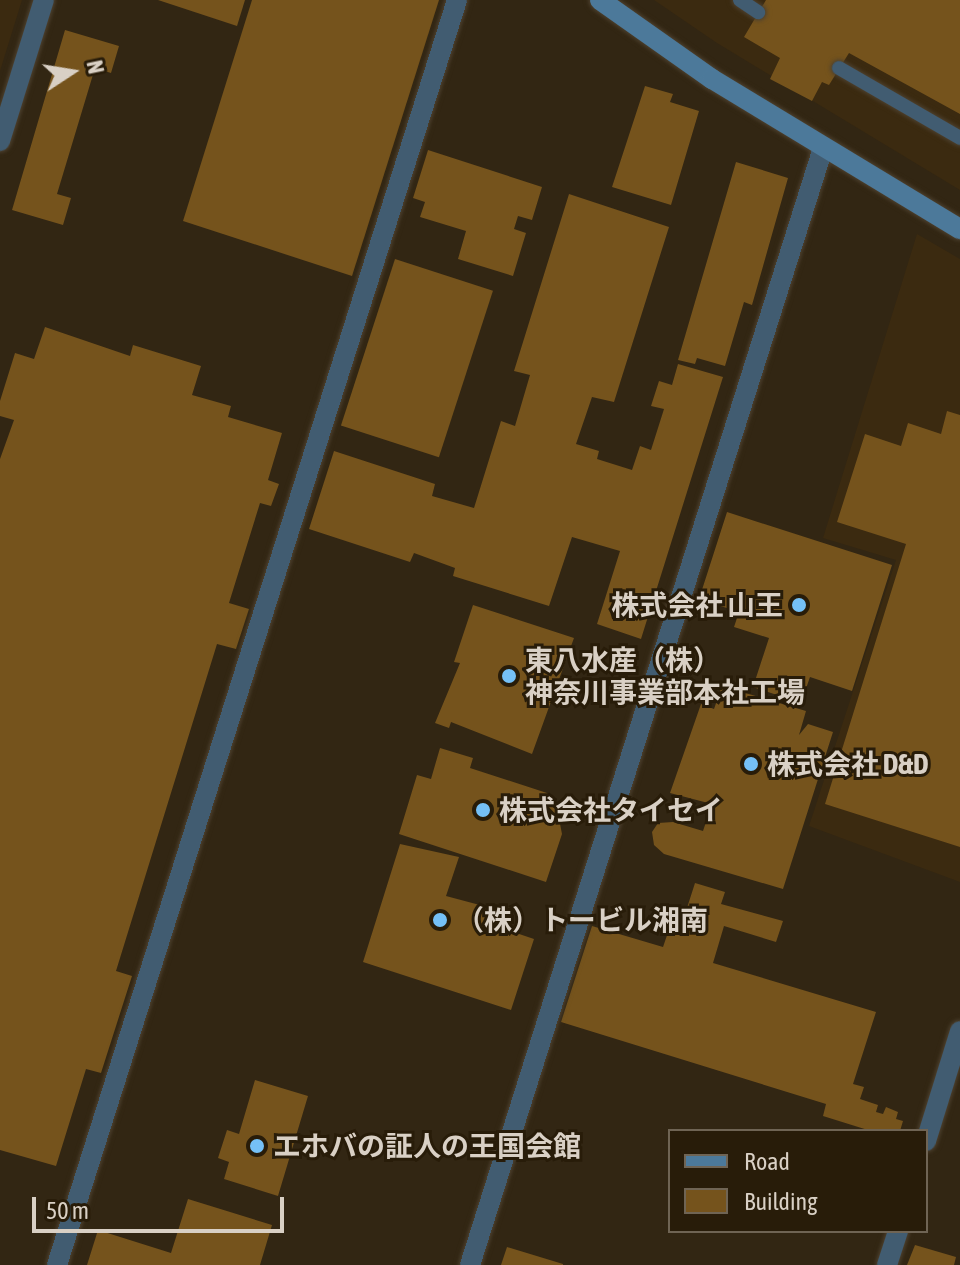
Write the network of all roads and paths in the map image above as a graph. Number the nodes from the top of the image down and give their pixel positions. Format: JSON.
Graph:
{"nodes":[{"id":1,"x":44,"y":0,"type":"edge"},
{"id":2,"x":457,"y":0,"type":"edge"},
{"id":3,"x":600,"y":0,"type":"edge"},
{"id":4,"x":740,"y":0,"type":"edge"},
{"id":5,"x":758,"y":12,"type":"dead end"},
{"id":6,"x":839,"y":68,"type":"dead end"},
{"id":7,"x":960,"y":138,"type":"edge"},
{"id":8,"x":0,"y":141,"type":"edge"},
{"id":9,"x":823,"y":148,"type":"junction"},
{"id":10,"x":960,"y":229,"type":"edge"},
{"id":11,"x":960,"y":1031,"type":"edge"},
{"id":12,"x":928,"y":1135,"type":"edge"},
{"id":13,"x":897,"y":1233,"type":"edge"},
{"id":14,"x":57,"y":1265,"type":"edge"},
{"id":15,"x":470,"y":1265,"type":"edge"},
{"id":16,"x":887,"y":1265,"type":"edge"}],
"edges":[{"from":1,"to":8,"type":"street"},
{"from":2,"to":14,"type":"street"},
{"from":3,"to":9,"type":"street"},
{"from":4,"to":5,"type":"lane"},
{"from":6,"to":7,"type":"lane"},
{"from":9,"to":10,"type":"street"},
{"from":9,"to":15,"type":"street"},
{"from":11,"to":12,"type":"street"},
{"from":13,"to":16,"type":"street"}]}
